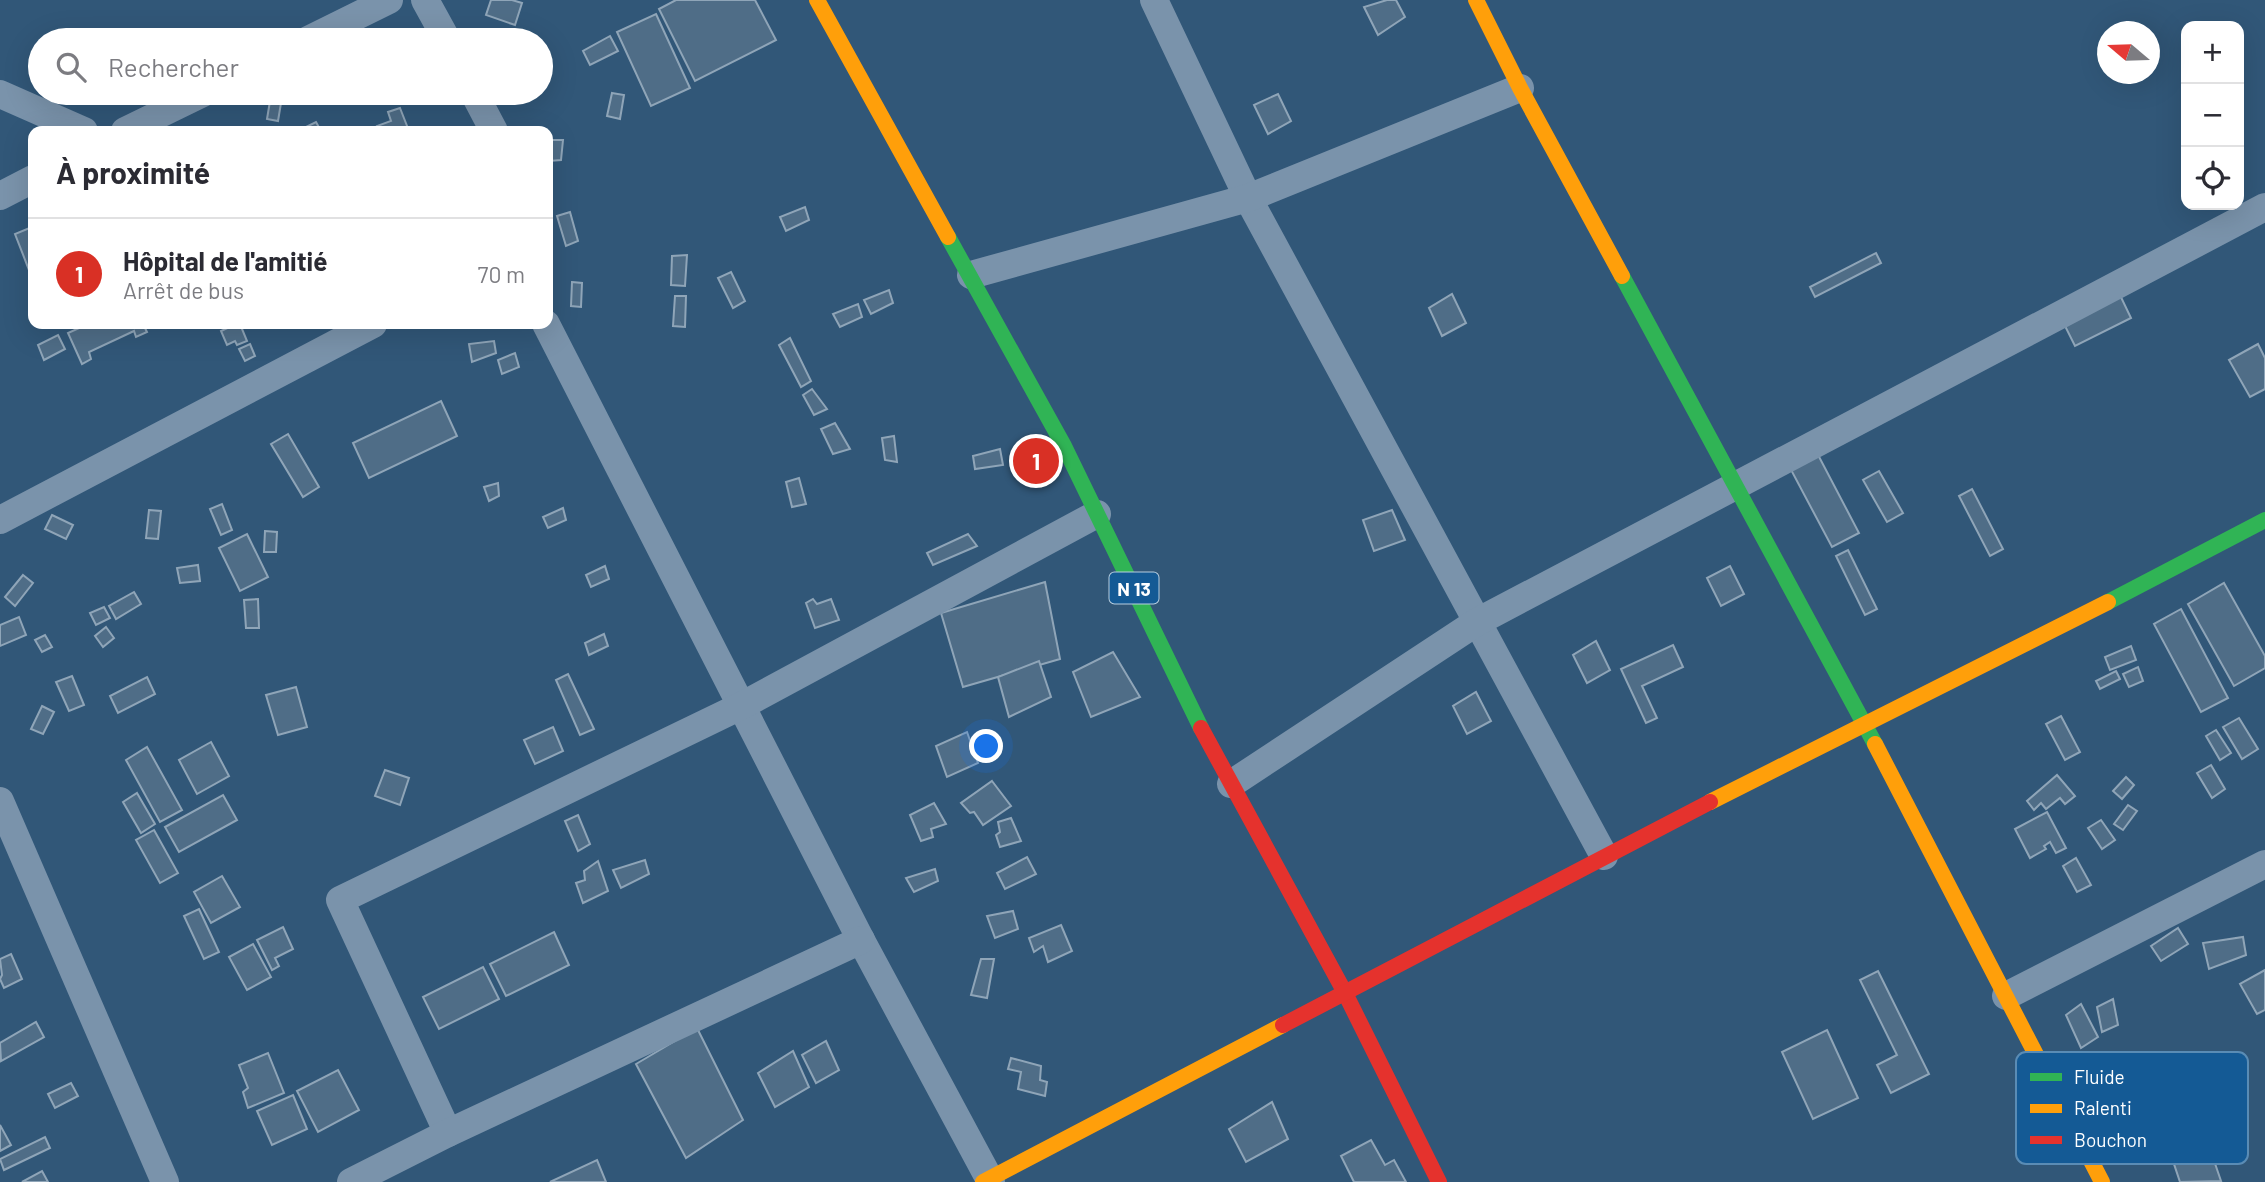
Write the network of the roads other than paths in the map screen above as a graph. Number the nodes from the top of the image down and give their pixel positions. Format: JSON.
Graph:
{"nodes":[{"id":1,"x":389,"y":0,"type":"edge"},
{"id":2,"x":425,"y":0,"type":"edge"},
{"id":3,"x":817,"y":0,"type":"edge"},
{"id":4,"x":1154,"y":0,"type":"edge"},
{"id":5,"x":1476,"y":0,"type":"edge"},
{"id":6,"x":332,"y":28,"type":"edge"},
{"id":7,"x":440,"y":28,"type":"edge"},
{"id":8,"x":1520,"y":88,"type":"junction"},
{"id":9,"x":0,"y":94,"type":"edge"},
{"id":10,"x":178,"y":105,"type":"edge"},
{"id":11,"x":480,"y":105,"type":"edge"},
{"id":12,"x":73,"y":126,"type":"edge"},
{"id":13,"x":135,"y":126,"type":"edge"},
{"id":14,"x":491,"y":126,"type":"edge"},
{"id":15,"x":28,"y":181,"type":"edge"},
{"id":16,"x":0,"y":196,"type":"edge"},
{"id":17,"x":1248,"y":198,"type":"junction"},
{"id":18,"x":2265,"y":207,"type":"edge"},
{"id":19,"x":971,"y":275,"type":"junction"},
{"id":20,"x":363,"y":329,"type":"edge"},
{"id":21,"x":549,"y":329,"type":"edge"},
{"id":22,"x":1736,"y":486,"type":"junction"},
{"id":23,"x":1097,"y":514,"type":"junction"},
{"id":24,"x":0,"y":520,"type":"edge"},
{"id":25,"x":2265,"y":520,"type":"edge"},
{"id":26,"x":1477,"y":622,"type":"junction"},
{"id":27,"x":741,"y":706,"type":"junction"},
{"id":28,"x":1865,"y":725,"type":"junction"},
{"id":29,"x":1231,"y":784,"type":"junction"},
{"id":30,"x":0,"y":802,"type":"edge"},
{"id":31,"x":1604,"y":856,"type":"junction"},
{"id":32,"x":2265,"y":864,"type":"edge"},
{"id":33,"x":861,"y":940,"type":"junction"},
{"id":34,"x":1344,"y":991,"type":"junction"},
{"id":35,"x":2006,"y":996,"type":"junction"},
{"id":36,"x":2035,"y":1052,"type":"edge"},
{"id":37,"x":448,"y":1133,"type":"junction"},
{"id":38,"x":2093,"y":1164,"type":"edge"},
{"id":39,"x":988,"y":1181,"type":"edge"},
{"id":40,"x":165,"y":1182,"type":"edge"},
{"id":41,"x":351,"y":1182,"type":"edge"},
{"id":42,"x":1439,"y":1182,"type":"edge"},
{"id":43,"x":2102,"y":1182,"type":"edge"}],
"edges":[{"from":1,"to":6,"type":"street"},
{"from":2,"to":7,"type":"street"},
{"from":3,"to":19,"type":"street","number":"N 13"},
{"from":4,"to":17,"type":"street"},
{"from":5,"to":8,"type":"street"},
{"from":8,"to":17,"type":"street"},
{"from":8,"to":22,"type":"street"},
{"from":9,"to":12,"type":"street"},
{"from":10,"to":13,"type":"street"},
{"from":11,"to":14,"type":"street"},
{"from":15,"to":16,"type":"street"},
{"from":17,"to":19,"type":"street"},
{"from":17,"to":26,"type":"street"},
{"from":18,"to":22,"type":"street"},
{"from":19,"to":23,"type":"street","number":"N 13"},
{"from":20,"to":24,"type":"street"},
{"from":21,"to":27,"type":"street"},
{"from":22,"to":26,"type":"street"},
{"from":22,"to":28,"type":"street"},
{"from":23,"to":27,"type":"street"},
{"from":23,"to":29,"type":"street","number":"N 13"},
{"from":25,"to":28,"type":"street"},
{"from":26,"to":29,"type":"street"},
{"from":26,"to":31,"type":"street"},
{"from":27,"to":33,"type":"street"},
{"from":27,"to":37,"type":"street"},
{"from":28,"to":31,"type":"street"},
{"from":28,"to":35,"type":"street"},
{"from":29,"to":34,"type":"street","number":"N 13"},
{"from":30,"to":40,"type":"street"},
{"from":31,"to":34,"type":"street"},
{"from":32,"to":35,"type":"street"},
{"from":33,"to":37,"type":"street"},
{"from":33,"to":39,"type":"street"},
{"from":34,"to":39,"type":"street"},
{"from":34,"to":42,"type":"street","number":"N 13"},
{"from":35,"to":36,"type":"street"},
{"from":37,"to":41,"type":"street"},
{"from":38,"to":43,"type":"street"}]}
